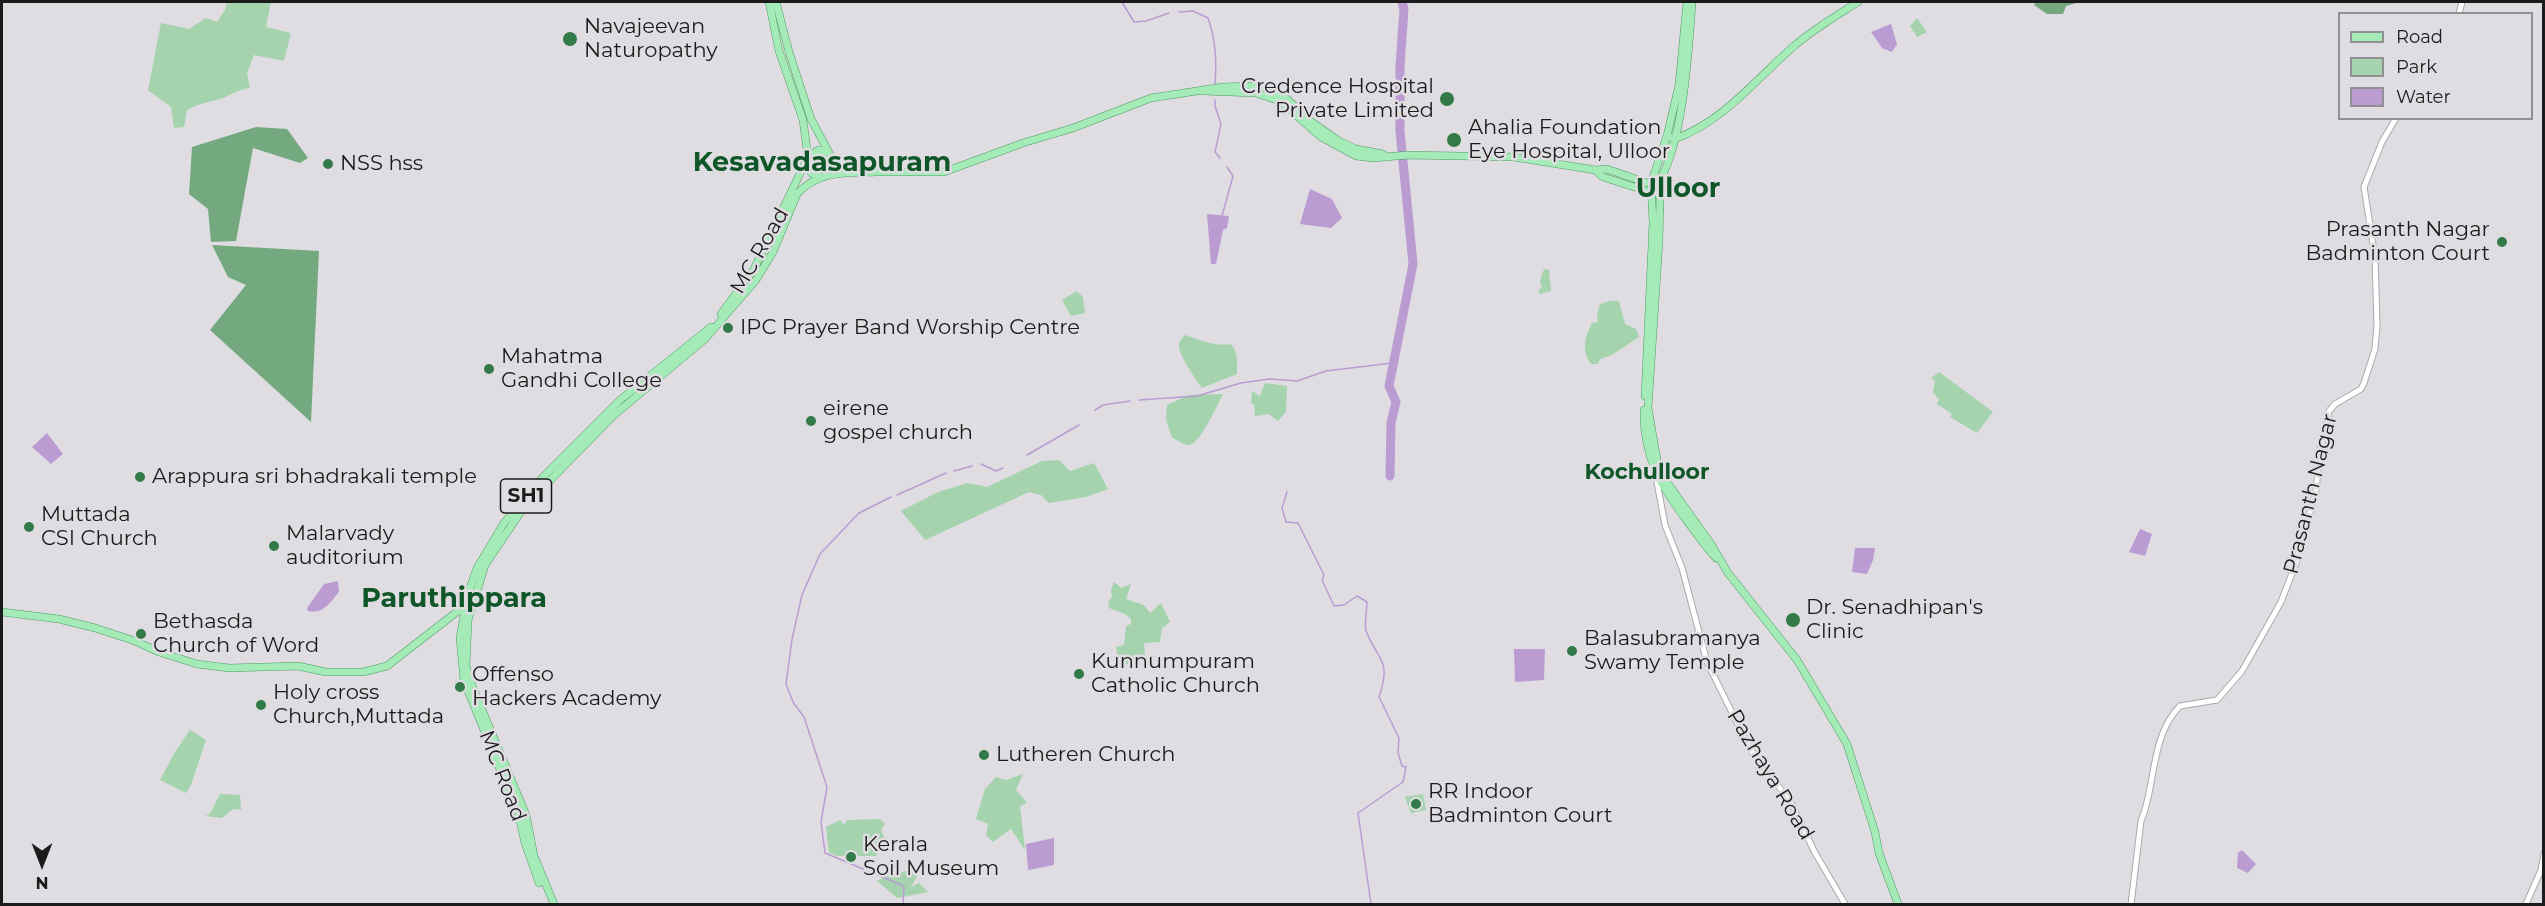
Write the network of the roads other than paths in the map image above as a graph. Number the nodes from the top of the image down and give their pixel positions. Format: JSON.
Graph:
{"nodes":[{"id":1,"x":769,"y":2,"type":"edge"},
{"id":2,"x":776,"y":2,"type":"edge"},
{"id":3,"x":1687,"y":2,"type":"edge"},
{"id":4,"x":1692,"y":2,"type":"edge"},
{"id":5,"x":1858,"y":2,"type":"edge"},
{"id":6,"x":807,"y":120,"type":"junction"},
{"id":7,"x":2395,"y":120,"type":"edge"},
{"id":8,"x":1692,"y":132,"type":"junction"},
{"id":9,"x":1667,"y":136,"type":"junction"},
{"id":10,"x":1675,"y":139,"type":"junction"},
{"id":11,"x":831,"y":157,"type":"junction"},
{"id":12,"x":807,"y":159,"type":"junction"},
{"id":13,"x":1667,"y":160,"type":"junction"},
{"id":14,"x":1595,"y":170,"type":"junction"},
{"id":15,"x":876,"y":172,"type":"junction"},
{"id":16,"x":824,"y":176,"type":"junction"},
{"id":17,"x":1654,"y":184,"type":"junction"},
{"id":18,"x":1650,"y":192,"type":"junction"},
{"id":19,"x":1657,"y":472,"type":"junction"},
{"id":20,"x":483,"y":564,"type":"junction"},
{"id":21,"x":467,"y":611,"type":"junction"},
{"id":22,"x":2,"y":612,"type":"edge"},
{"id":23,"x":523,"y":816,"type":"junction"},
{"id":24,"x":2544,"y":854,"type":"edge"},
{"id":25,"x":548,"y":904,"type":"edge"},
{"id":26,"x":554,"y":904,"type":"edge"},
{"id":27,"x":1845,"y":904,"type":"edge"},
{"id":28,"x":1898,"y":904,"type":"edge"},
{"id":29,"x":2131,"y":904,"type":"edge"},
{"id":30,"x":2526,"y":904,"type":"edge"}],
"edges":[{"from":1,"to":6,"type":"main road"},
{"from":2,"to":6,"type":"main road"},
{"from":3,"to":9,"type":"main road"},
{"from":4,"to":10,"type":"main road"},
{"from":5,"to":8,"type":"main road"},
{"from":6,"to":11,"type":"main road"},
{"from":6,"to":12,"type":"main road"},
{"from":7,"to":29,"type":"street","name":"Prasanth Nagar"},
{"from":8,"to":10,"type":"main road"},
{"from":8,"to":13,"type":"main road"},
{"from":9,"to":10,"type":"main road"},
{"from":9,"to":17,"type":"main road"},
{"from":10,"to":13,"type":"main road"},
{"from":11,"to":12,"type":"main road"},
{"from":11,"to":15,"type":"main road"},
{"from":11,"to":16,"type":"main road"},
{"from":12,"to":16,"type":"main road"},
{"from":12,"to":20,"type":"main road","name":"MC Road","number":"SH1"},
{"from":13,"to":17,"type":"main road"},
{"from":14,"to":15,"type":"main road"},
{"from":14,"to":17,"type":"main road"},
{"from":14,"to":18,"type":"main road"},
{"from":15,"to":16,"type":"main road"},
{"from":16,"to":20,"type":"main road","name":"MC Road","number":"SH1"},
{"from":17,"to":18,"type":"main road"},
{"from":17,"to":19,"type":"main road"},
{"from":18,"to":19,"type":"main road"},
{"from":19,"to":27,"type":"street","name":"Pazhaya Road"},
{"from":19,"to":28,"type":"main road"},
{"from":20,"to":21,"type":"main road","name":"MC Road","number":"SH1"},
{"from":21,"to":22,"type":"main road"},
{"from":21,"to":23,"type":"main road","name":"MC Road","number":"SH1"},
{"from":23,"to":25,"type":"main road","name":"MC Road","number":"SH1"},
{"from":23,"to":26,"type":"main road","name":"MC Road","number":"SH1"},
{"from":24,"to":30,"type":"street"}]}
